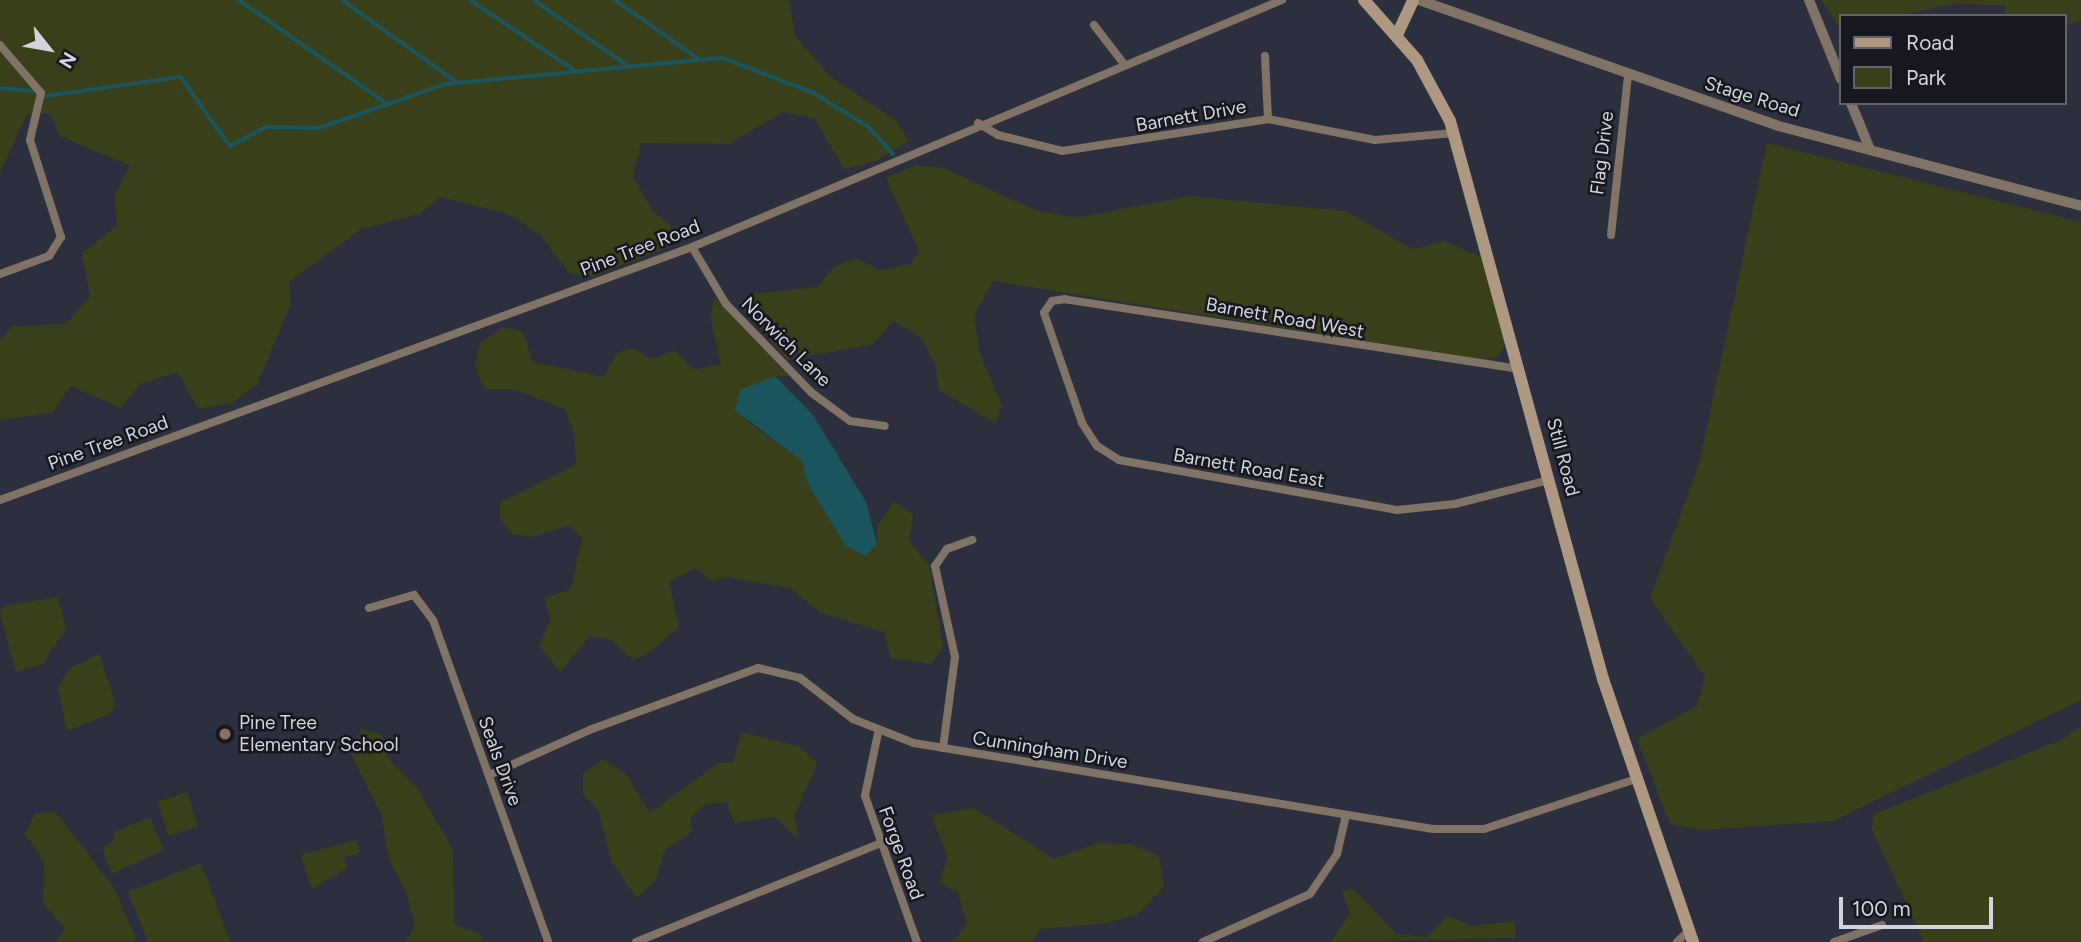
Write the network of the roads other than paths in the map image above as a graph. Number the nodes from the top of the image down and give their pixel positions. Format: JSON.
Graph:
{"nodes":[{"id":1,"x":1282,"y":0,"type":"edge"},
{"id":2,"x":1364,"y":0,"type":"edge"},
{"id":3,"x":1413,"y":0,"type":"edge"},
{"id":4,"x":1419,"y":0,"type":"edge"},
{"id":5,"x":1809,"y":0,"type":"edge"},
{"id":6,"x":1094,"y":25,"type":"dead end"},
{"id":7,"x":1397,"y":34,"type":"junction"},
{"id":8,"x":0,"y":45,"type":"edge"},
{"id":9,"x":1265,"y":56,"type":"dead end"},
{"id":10,"x":1124,"y":64,"type":"junction"},
{"id":11,"x":1628,"y":76,"type":"junction"},
{"id":12,"x":1840,"y":77,"type":"edge"},
{"id":13,"x":1852,"y":105,"type":"edge"},
{"id":14,"x":1268,"y":119,"type":"junction"},
{"id":15,"x":978,"y":123,"type":"junction"},
{"id":16,"x":1454,"y":133,"type":"junction"},
{"id":17,"x":1869,"y":147,"type":"junction"},
{"id":18,"x":2081,"y":206,"type":"edge"},
{"id":19,"x":1611,"y":235,"type":"dead end"},
{"id":20,"x":692,"y":247,"type":"junction"},
{"id":21,"x":0,"y":274,"type":"edge"},
{"id":22,"x":1047,"y":305,"type":"joint"},
{"id":23,"x":1520,"y":369,"type":"junction"},
{"id":24,"x":885,"y":426,"type":"dead end"},
{"id":25,"x":1549,"y":480,"type":"junction"},
{"id":26,"x":0,"y":500,"type":"edge"},
{"id":27,"x":972,"y":540,"type":"dead end"},
{"id":28,"x":369,"y":608,"type":"dead end"},
{"id":29,"x":878,"y":733,"type":"junction"},
{"id":30,"x":943,"y":748,"type":"junction"},
{"id":31,"x":489,"y":775,"type":"junction"},
{"id":32,"x":1636,"y":779,"type":"junction"},
{"id":33,"x":1346,"y":815,"type":"junction"},
{"id":34,"x":879,"y":844,"type":"junction"},
{"id":35,"x":1882,"y":925,"type":"dead end"},
{"id":36,"x":1691,"y":936,"type":"edge"},
{"id":37,"x":548,"y":942,"type":"edge"},
{"id":38,"x":636,"y":942,"type":"edge"},
{"id":39,"x":917,"y":942,"type":"edge"},
{"id":40,"x":1203,"y":942,"type":"edge"},
{"id":41,"x":1677,"y":942,"type":"edge"},
{"id":42,"x":1834,"y":942,"type":"edge"}],
"edges":[{"from":1,"to":10,"type":"street","name":"Pine Tree Road"},
{"from":2,"to":7,"type":"main road","name":"Still Road"},
{"from":3,"to":7,"type":"main road"},
{"from":4,"to":11,"type":"street","name":"Stage Road"},
{"from":5,"to":12,"type":"street"},
{"from":6,"to":10,"type":"street"},
{"from":7,"to":16,"type":"main road","name":"Still Road"},
{"from":8,"to":21,"type":"street"},
{"from":9,"to":14,"type":"street"},
{"from":10,"to":15,"type":"street","name":"Pine Tree Road"},
{"from":11,"to":17,"type":"street","name":"Stage Road"},
{"from":11,"to":19,"type":"street","name":"Flag Drive"},
{"from":13,"to":17,"type":"street"},
{"from":14,"to":15,"type":"street","name":"Barnett Drive"},
{"from":14,"to":16,"type":"street","name":"Barnett Drive"},
{"from":15,"to":20,"type":"street","name":"Pine Tree Road"},
{"from":16,"to":23,"type":"main road","name":"Still Road"},
{"from":17,"to":18,"type":"street","name":"Stage Road"},
{"from":20,"to":24,"type":"street","name":"Norwich Lane"},
{"from":20,"to":26,"type":"street","name":"Pine Tree Road"},
{"from":22,"to":23,"type":"street","name":"Barnett Road West"},
{"from":22,"to":25,"type":"street","name":"Barnett Road East"},
{"from":23,"to":25,"type":"main road","name":"Still Road"},
{"from":25,"to":32,"type":"main road","name":"Still Road"},
{"from":27,"to":30,"type":"street"},
{"from":28,"to":31,"type":"street","name":"Seals Drive"},
{"from":29,"to":30,"type":"street","name":"Cunningham Drive"},
{"from":29,"to":31,"type":"street","name":"Cunningham Drive"},
{"from":29,"to":34,"type":"street","name":"Forge Road"},
{"from":30,"to":33,"type":"street","name":"Cunningham Drive"},
{"from":31,"to":37,"type":"street","name":"Seals Drive"},
{"from":32,"to":33,"type":"street","name":"Cunningham Drive"},
{"from":32,"to":36,"type":"main road","name":"Still Road"},
{"from":33,"to":40,"type":"street"},
{"from":34,"to":38,"type":"street"},
{"from":34,"to":39,"type":"street","name":"Forge Road"},
{"from":35,"to":42,"type":"street"},
{"from":36,"to":41,"type":"street"}]}
